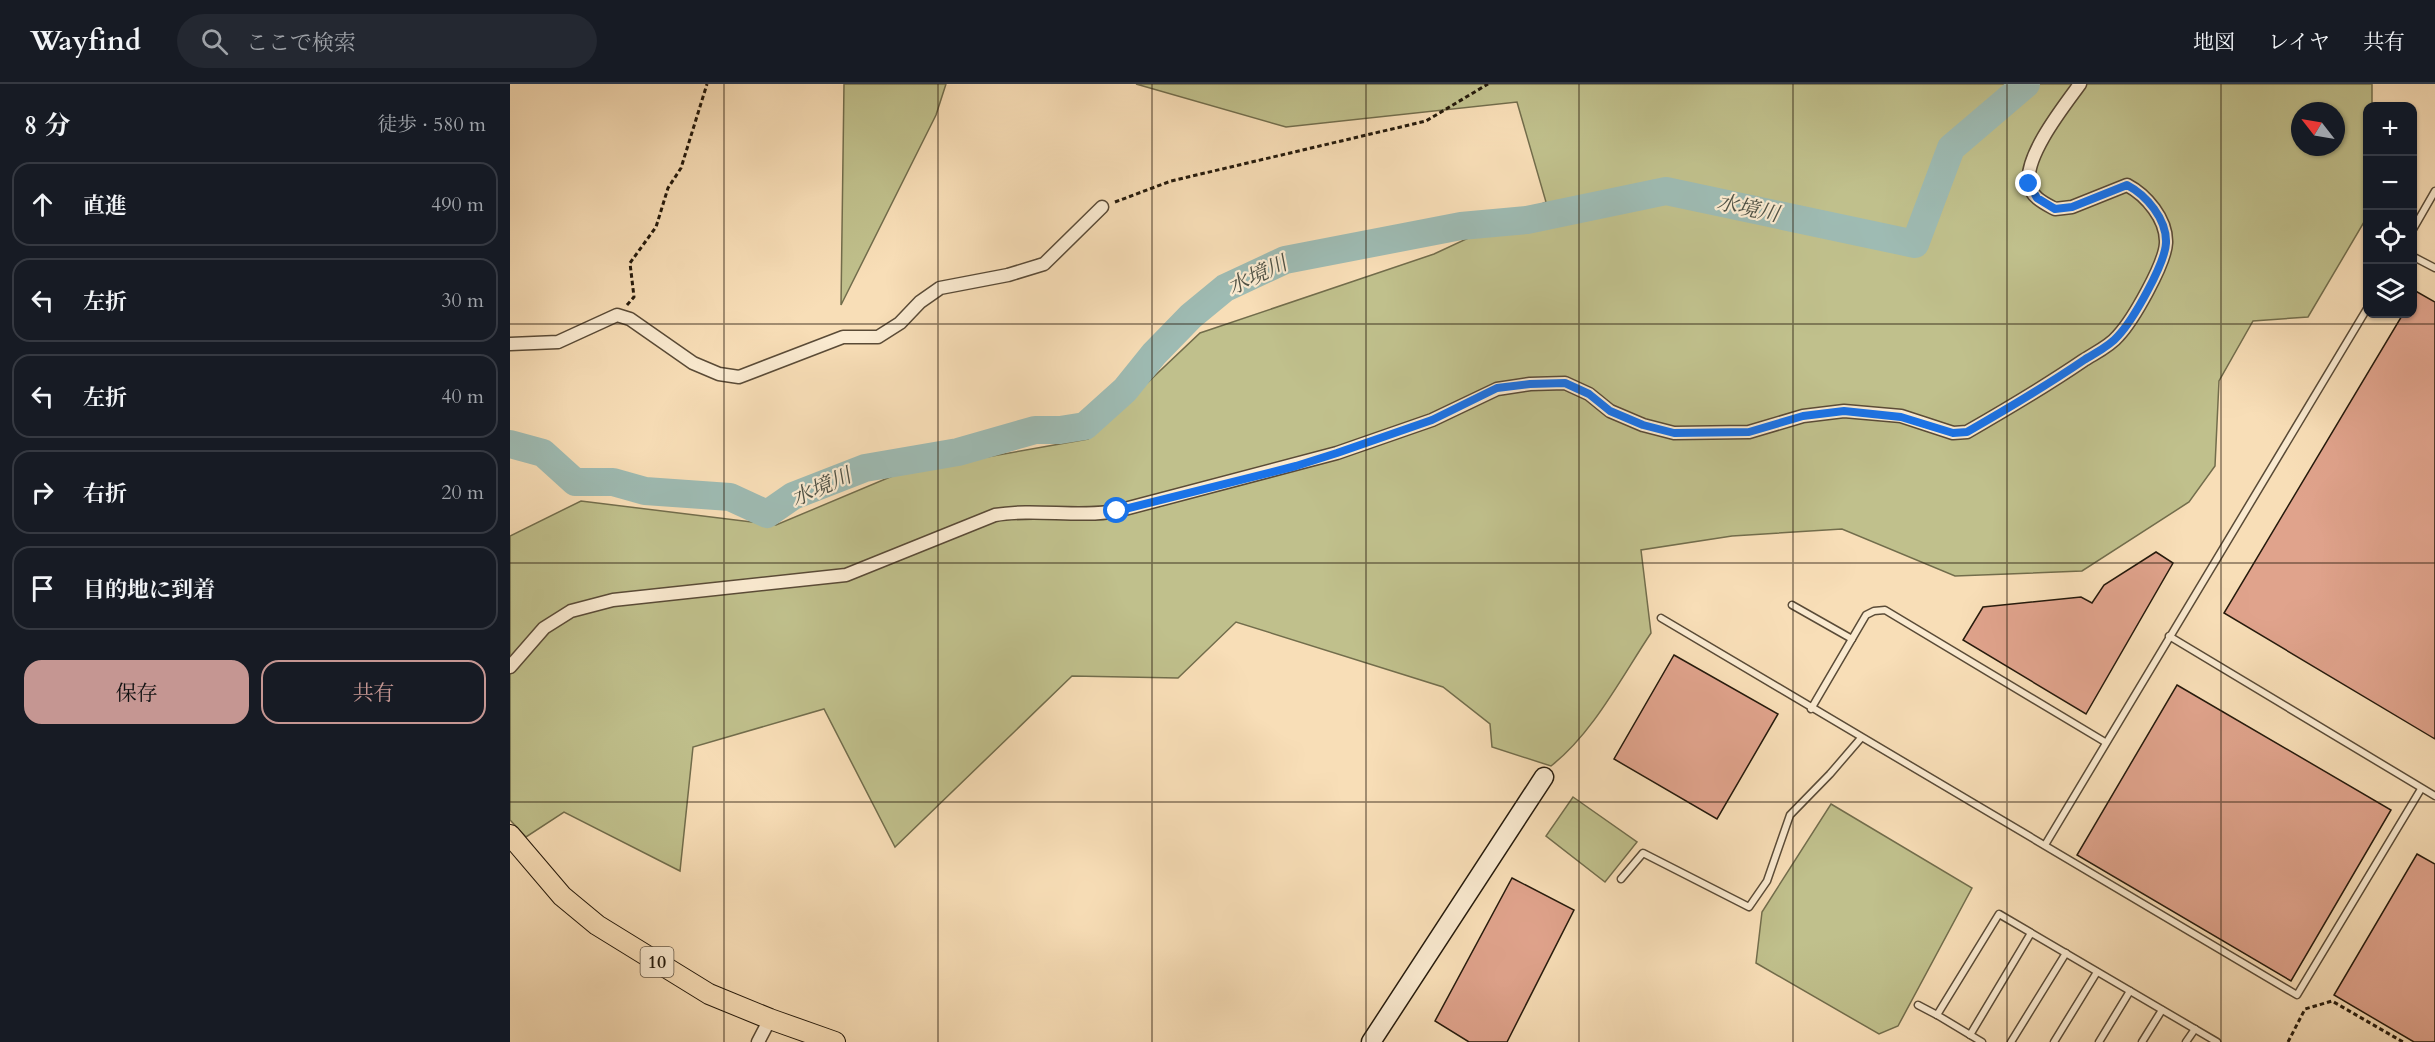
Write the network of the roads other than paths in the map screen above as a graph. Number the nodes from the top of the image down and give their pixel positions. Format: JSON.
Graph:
{"nodes":[{"id":1,"x":2080,"y":84,"type":"edge"},
{"id":2,"x":2435,"y":191,"type":"edge"},
{"id":3,"x":1102,"y":207,"type":"road end"},
{"id":4,"x":2417,"y":222,"type":"edge"},
{"id":5,"x":2417,"y":259,"type":"edge"},
{"id":6,"x":2435,"y":268,"type":"edge"},
{"id":7,"x":2363,"y":314,"type":"edge"},
{"id":8,"x":510,"y":344,"type":"edge"},
{"id":9,"x":1792,"y":605,"type":"dead end"},
{"id":10,"x":1661,"y":618,"type":"dead end"},
{"id":11,"x":2169,"y":636,"type":"junction"},
{"id":12,"x":1852,"y":639,"type":"junction"},
{"id":13,"x":510,"y":667,"type":"edge"},
{"id":14,"x":1811,"y":709,"type":"junction"},
{"id":15,"x":1861,"y":738,"type":"junction"},
{"id":16,"x":2105,"y":742,"type":"junction"},
{"id":17,"x":1544,"y":777,"type":"dead end"},
{"id":18,"x":2421,"y":789,"type":"junction"},
{"id":19,"x":2435,"y":796,"type":"edge"},
{"id":20,"x":510,"y":835,"type":"edge"},
{"id":21,"x":2044,"y":845,"type":"junction"},
{"id":22,"x":1621,"y":879,"type":"dead end"},
{"id":23,"x":2031,"y":933,"type":"junction"},
{"id":24,"x":2066,"y":953,"type":"junction"},
{"id":25,"x":2097,"y":972,"type":"junction"},
{"id":26,"x":2130,"y":991,"type":"junction"},
{"id":27,"x":1918,"y":1005,"type":"dead end"},
{"id":28,"x":2162,"y":1010,"type":"junction"},
{"id":29,"x":1937,"y":1016,"type":"junction"},
{"id":30,"x":770,"y":1019,"type":"junction"},
{"id":31,"x":2195,"y":1029,"type":"junction"},
{"id":32,"x":1970,"y":1035,"type":"junction"},
{"id":33,"x":758,"y":1042,"type":"edge"},
{"id":34,"x":835,"y":1042,"type":"edge"},
{"id":35,"x":1371,"y":1042,"type":"edge"},
{"id":36,"x":1982,"y":1042,"type":"edge"},
{"id":37,"x":2011,"y":1042,"type":"edge"},
{"id":38,"x":2054,"y":1042,"type":"edge"},
{"id":39,"x":2099,"y":1042,"type":"edge"},
{"id":40,"x":2142,"y":1042,"type":"edge"},
{"id":41,"x":2186,"y":1042,"type":"edge"},
{"id":42,"x":2217,"y":1042,"type":"edge"}],
"edges":[{"from":1,"to":13,"type":"street"},
{"from":2,"to":4,"type":"lane"},
{"from":3,"to":8,"type":"street"},
{"from":5,"to":6,"type":"lane"},
{"from":7,"to":11,"type":"lane"},
{"from":9,"to":12,"type":"lane"},
{"from":10,"to":14,"type":"lane"},
{"from":11,"to":16,"type":"lane"},
{"from":11,"to":18,"type":"lane"},
{"from":12,"to":14,"type":"lane"},
{"from":12,"to":16,"type":"lane"},
{"from":14,"to":15,"type":"lane"},
{"from":15,"to":21,"type":"lane"},
{"from":15,"to":22,"type":"lane"},
{"from":16,"to":21,"type":"lane"},
{"from":17,"to":35,"type":"street"},
{"from":18,"to":19,"type":"lane"},
{"from":18,"to":21,"type":"lane"},
{"from":20,"to":30,"type":"main road","number":"10"},
{"from":23,"to":24,"type":"lane"},
{"from":23,"to":29,"type":"lane"},
{"from":23,"to":32,"type":"lane"},
{"from":24,"to":25,"type":"lane"},
{"from":24,"to":37,"type":"lane"},
{"from":25,"to":26,"type":"lane"},
{"from":25,"to":38,"type":"lane"},
{"from":26,"to":28,"type":"lane"},
{"from":26,"to":39,"type":"lane"},
{"from":27,"to":29,"type":"lane"},
{"from":28,"to":31,"type":"lane"},
{"from":28,"to":40,"type":"lane"},
{"from":29,"to":32,"type":"lane"},
{"from":30,"to":33,"type":"street"},
{"from":30,"to":34,"type":"main road","number":"10"},
{"from":31,"to":41,"type":"lane"},
{"from":31,"to":42,"type":"lane"},
{"from":32,"to":36,"type":"lane"}]}
